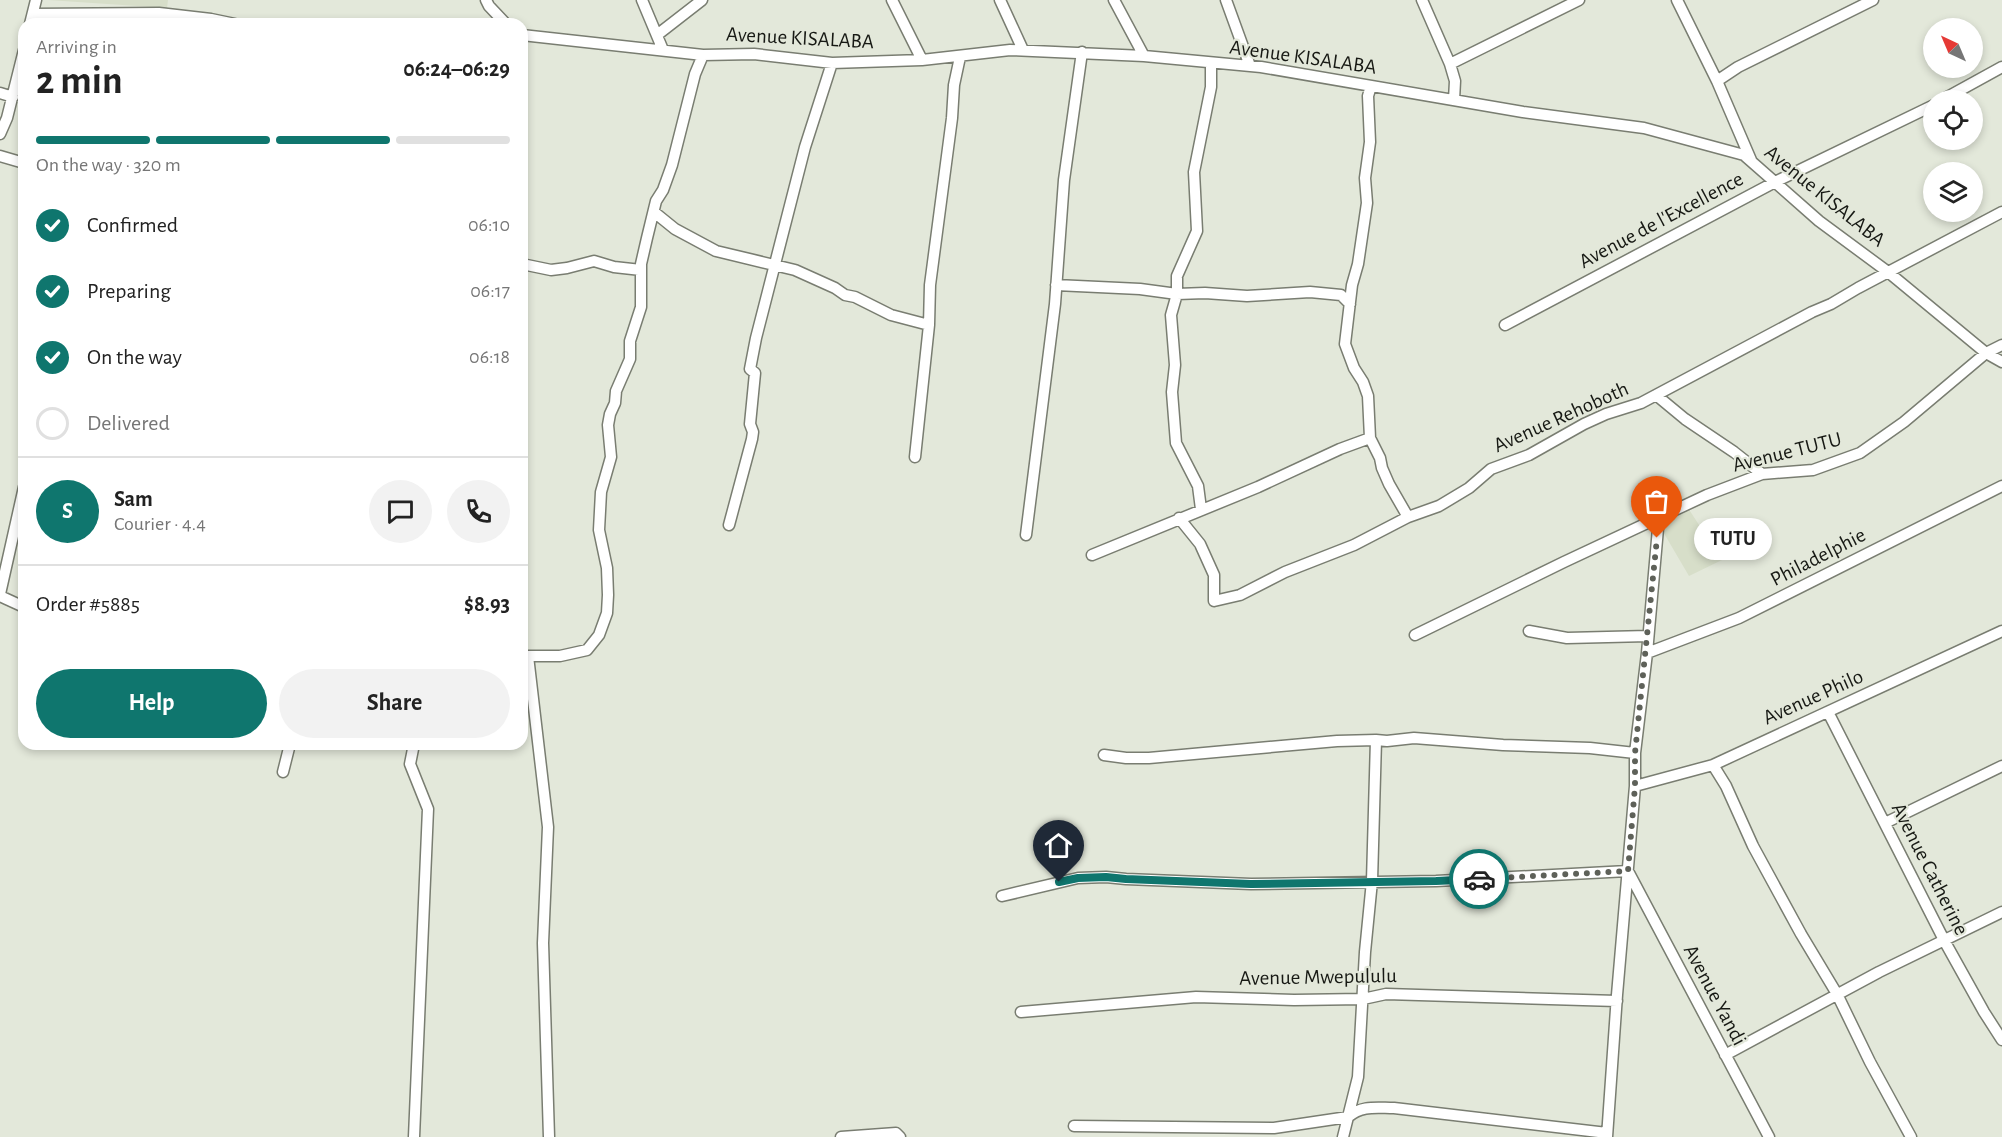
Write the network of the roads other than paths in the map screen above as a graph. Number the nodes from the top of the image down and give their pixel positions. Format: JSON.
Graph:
{"nodes":[{"id":1,"x":36,"y":0,"type":"edge"},
{"id":2,"x":486,"y":0,"type":"edge"},
{"id":3,"x":642,"y":0,"type":"edge"},
{"id":4,"x":702,"y":0,"type":"edge"},
{"id":5,"x":892,"y":0,"type":"edge"},
{"id":6,"x":1000,"y":0,"type":"edge"},
{"id":7,"x":1114,"y":0,"type":"edge"},
{"id":8,"x":1226,"y":0,"type":"edge"},
{"id":9,"x":1422,"y":0,"type":"edge"},
{"id":10,"x":1578,"y":0,"type":"edge"},
{"id":11,"x":1677,"y":0,"type":"edge"},
{"id":12,"x":1873,"y":0,"type":"edge"},
{"id":13,"x":32,"y":18,"type":"edge"},
{"id":14,"x":53,"y":18,"type":"edge"},
{"id":15,"x":202,"y":18,"type":"edge"},
{"id":16,"x":500,"y":18,"type":"edge"},
{"id":17,"x":657,"y":34,"type":"junction"},
{"id":18,"x":528,"y":36,"type":"edge"},
{"id":19,"x":663,"y":50,"type":"junction"},
{"id":20,"x":1023,"y":50,"type":"junction"},
{"id":21,"x":1082,"y":52,"type":"junction"},
{"id":22,"x":704,"y":55,"type":"junction"},
{"id":23,"x":1144,"y":56,"type":"junction"},
{"id":24,"x":960,"y":57,"type":"junction"},
{"id":25,"x":922,"y":60,"type":"junction"},
{"id":26,"x":832,"y":63,"type":"junction"},
{"id":27,"x":1211,"y":64,"type":"junction"},
{"id":28,"x":1450,"y":64,"type":"junction"},
{"id":29,"x":1250,"y":66,"type":"junction"},
{"id":30,"x":2002,"y":67,"type":"edge"},
{"id":31,"x":18,"y":76,"type":"edge"},
{"id":32,"x":1716,"y":81,"type":"junction"},
{"id":33,"x":1371,"y":86,"type":"junction"},
{"id":34,"x":1960,"y":90,"type":"edge"},
{"id":35,"x":0,"y":93,"type":"edge"},
{"id":36,"x":13,"y":97,"type":"junction"},
{"id":37,"x":1454,"y":100,"type":"junction"},
{"id":38,"x":1923,"y":110,"type":"edge"},
{"id":39,"x":0,"y":134,"type":"edge"},
{"id":40,"x":0,"y":156,"type":"edge"},
{"id":41,"x":18,"y":161,"type":"edge"},
{"id":42,"x":1752,"y":163,"type":"junction"},
{"id":43,"x":1775,"y":182,"type":"junction"},
{"id":44,"x":2002,"y":212,"type":"edge"},
{"id":45,"x":654,"y":213,"type":"junction"},
{"id":46,"x":528,"y":265,"type":"edge"},
{"id":47,"x":774,"y":265,"type":"junction"},
{"id":48,"x":641,"y":270,"type":"junction"},
{"id":49,"x":1888,"y":272,"type":"junction"},
{"id":50,"x":1056,"y":285,"type":"junction"},
{"id":51,"x":1177,"y":294,"type":"junction"},
{"id":52,"x":1350,"y":304,"type":"junction"},
{"id":53,"x":929,"y":325,"type":"junction"},
{"id":54,"x":1505,"y":325,"type":"dead end"},
{"id":55,"x":2002,"y":345,"type":"edge"},
{"id":56,"x":1986,"y":353,"type":"junction"},
{"id":57,"x":2002,"y":362,"type":"edge"},
{"id":58,"x":1656,"y":395,"type":"junction"},
{"id":59,"x":1370,"y":438,"type":"junction"},
{"id":60,"x":915,"y":457,"type":"dead end"},
{"id":61,"x":1762,"y":474,"type":"junction"},
{"id":62,"x":2002,"y":486,"type":"edge"},
{"id":63,"x":1201,"y":509,"type":"junction"},
{"id":64,"x":18,"y":514,"type":"edge"},
{"id":65,"x":1408,"y":517,"type":"junction"},
{"id":66,"x":1659,"y":517,"type":"junction"},
{"id":67,"x":1179,"y":518,"type":"junction"},
{"id":68,"x":729,"y":525,"type":"dead end"},
{"id":69,"x":1026,"y":535,"type":"dead end"},
{"id":70,"x":1092,"y":555,"type":"dead end"},
{"id":71,"x":0,"y":595,"type":"edge"},
{"id":72,"x":18,"y":604,"type":"edge"},
{"id":73,"x":1529,"y":631,"type":"dead end"},
{"id":74,"x":2002,"y":631,"type":"edge"},
{"id":75,"x":1415,"y":635,"type":"dead end"},
{"id":76,"x":1648,"y":636,"type":"junction"},
{"id":77,"x":1647,"y":653,"type":"junction"},
{"id":78,"x":528,"y":656,"type":"edge"},
{"id":79,"x":528,"y":678,"type":"edge"},
{"id":80,"x":1828,"y":712,"type":"junction"},
{"id":81,"x":1376,"y":740,"type":"junction"},
{"id":82,"x":288,"y":750,"type":"edge"},
{"id":83,"x":413,"y":750,"type":"edge"},
{"id":84,"x":1635,"y":753,"type":"junction"},
{"id":85,"x":1104,"y":755,"type":"dead end"},
{"id":86,"x":1713,"y":765,"type":"junction"},
{"id":87,"x":2002,"y":766,"type":"edge"},
{"id":88,"x":283,"y":772,"type":"dead end"},
{"id":89,"x":1635,"y":786,"type":"junction"},
{"id":90,"x":1885,"y":823,"type":"junction"},
{"id":91,"x":1628,"y":871,"type":"junction"},
{"id":92,"x":1372,"y":881,"type":"junction"},
{"id":93,"x":1002,"y":896,"type":"dead end"},
{"id":94,"x":2002,"y":912,"type":"edge"},
{"id":95,"x":1944,"y":940,"type":"junction"},
{"id":96,"x":1837,"y":994,"type":"junction"},
{"id":97,"x":1363,"y":999,"type":"junction"},
{"id":98,"x":1617,"y":1001,"type":"junction"},
{"id":99,"x":1021,"y":1012,"type":"dead end"},
{"id":100,"x":2002,"y":1039,"type":"edge"},
{"id":101,"x":1725,"y":1054,"type":"junction"},
{"id":102,"x":1348,"y":1117,"type":"junction"},
{"id":103,"x":1074,"y":1126,"type":"dead end"},
{"id":104,"x":1607,"y":1135,"type":"edge"},
{"id":105,"x":414,"y":1137,"type":"edge"},
{"id":106,"x":549,"y":1137,"type":"edge"},
{"id":107,"x":841,"y":1137,"type":"edge"},
{"id":108,"x":900,"y":1137,"type":"edge"},
{"id":109,"x":1343,"y":1137,"type":"edge"},
{"id":110,"x":1769,"y":1137,"type":"edge"},
{"id":111,"x":1911,"y":1137,"type":"edge"}],
"edges":[{"from":1,"to":13,"type":"street"},
{"from":2,"to":16,"type":"street"},
{"from":3,"to":17,"type":"street"},
{"from":4,"to":17,"type":"street"},
{"from":5,"to":25,"type":"street"},
{"from":6,"to":20,"type":"street"},
{"from":7,"to":23,"type":"street"},
{"from":8,"to":29,"type":"street"},
{"from":9,"to":28,"type":"street"},
{"from":10,"to":28,"type":"street"},
{"from":11,"to":32,"type":"street"},
{"from":12,"to":32,"type":"street"},
{"from":14,"to":15,"type":"street"},
{"from":17,"to":19,"type":"street"},
{"from":18,"to":19,"type":"street","name":"Avenue KISALABA"},
{"from":19,"to":22,"type":"street","name":"Avenue KISALABA"},
{"from":20,"to":21,"type":"street","name":"Avenue KISALABA"},
{"from":20,"to":24,"type":"street","name":"Avenue KISALABA"},
{"from":21,"to":23,"type":"street","name":"Avenue KISALABA"},
{"from":21,"to":50,"type":"street"},
{"from":22,"to":26,"type":"street","name":"Avenue KISALABA"},
{"from":22,"to":45,"type":"street"},
{"from":23,"to":27,"type":"street","name":"Avenue KISALABA"},
{"from":24,"to":25,"type":"street","name":"Avenue KISALABA"},
{"from":24,"to":53,"type":"street"},
{"from":25,"to":26,"type":"street","name":"Avenue KISALABA"},
{"from":26,"to":47,"type":"street"},
{"from":27,"to":29,"type":"street","name":"Avenue KISALABA"},
{"from":27,"to":51,"type":"street"},
{"from":28,"to":37,"type":"street"},
{"from":29,"to":33,"type":"street","name":"Avenue KISALABA"},
{"from":30,"to":34,"type":"street"},
{"from":31,"to":36,"type":"street"},
{"from":32,"to":42,"type":"street"},
{"from":33,"to":37,"type":"street","name":"Avenue KISALABA"},
{"from":33,"to":52,"type":"street"},
{"from":35,"to":36,"type":"street"},
{"from":36,"to":39,"type":"street"},
{"from":37,"to":42,"type":"street","name":"Avenue KISALABA"},
{"from":38,"to":43,"type":"street","name":"Avenue de l'Excellence"},
{"from":40,"to":41,"type":"street"},
{"from":42,"to":43,"type":"street","name":"Avenue KISALABA"},
{"from":43,"to":49,"type":"street","name":"Avenue KISALABA"},
{"from":43,"to":54,"type":"street","name":"Avenue de l'Excellence"},
{"from":44,"to":49,"type":"street","name":"Avenue Rehoboth"},
{"from":45,"to":47,"type":"street"},
{"from":45,"to":48,"type":"street"},
{"from":46,"to":48,"type":"street"},
{"from":47,"to":53,"type":"street"},
{"from":47,"to":68,"type":"street"},
{"from":48,"to":78,"type":"street"},
{"from":49,"to":56,"type":"street","name":"Avenue KISALABA"},
{"from":49,"to":58,"type":"street","name":"Avenue Rehoboth"},
{"from":50,"to":51,"type":"street"},
{"from":50,"to":69,"type":"street"},
{"from":51,"to":52,"type":"street"},
{"from":51,"to":63,"type":"street"},
{"from":52,"to":59,"type":"street"},
{"from":53,"to":60,"type":"street"},
{"from":55,"to":56,"type":"street"},
{"from":56,"to":57,"type":"street","name":"Avenue KISALABA"},
{"from":56,"to":61,"type":"street","name":"Avenue TUTU"},
{"from":58,"to":61,"type":"street"},
{"from":58,"to":65,"type":"street","name":"Avenue Rehoboth"},
{"from":59,"to":63,"type":"street"},
{"from":59,"to":65,"type":"street"},
{"from":61,"to":66,"type":"street","name":"Avenue TUTU"},
{"from":62,"to":77,"type":"street","name":"Philadelphie"},
{"from":63,"to":67,"type":"street"},
{"from":64,"to":71,"type":"street"},
{"from":65,"to":67,"type":"street","name":"Avenue Rehoboth"},
{"from":66,"to":75,"type":"street","name":"Avenue TUTU"},
{"from":66,"to":76,"type":"street"},
{"from":67,"to":70,"type":"street"},
{"from":71,"to":72,"type":"street"},
{"from":73,"to":76,"type":"street"},
{"from":74,"to":80,"type":"street","name":"Avenue Philo"},
{"from":76,"to":77,"type":"street"},
{"from":77,"to":84,"type":"street"},
{"from":79,"to":106,"type":"street"},
{"from":80,"to":86,"type":"street","name":"Avenue Philo"},
{"from":80,"to":90,"type":"street","name":"Avenue Catherine"},
{"from":81,"to":84,"type":"street"},
{"from":81,"to":85,"type":"street"},
{"from":81,"to":92,"type":"street"},
{"from":82,"to":88,"type":"street"},
{"from":83,"to":105,"type":"street"},
{"from":84,"to":89,"type":"street"},
{"from":86,"to":89,"type":"street","name":"Avenue Philo"},
{"from":86,"to":96,"type":"street"},
{"from":87,"to":90,"type":"street"},
{"from":89,"to":91,"type":"street"},
{"from":90,"to":95,"type":"street","name":"Avenue Catherine"},
{"from":91,"to":92,"type":"street"},
{"from":91,"to":98,"type":"street"},
{"from":91,"to":101,"type":"street","name":"Avenue Yandi"},
{"from":92,"to":93,"type":"street"},
{"from":92,"to":97,"type":"street"},
{"from":94,"to":95,"type":"street"},
{"from":95,"to":96,"type":"street"},
{"from":95,"to":100,"type":"street","name":"Avenue Catherine"},
{"from":96,"to":101,"type":"street"},
{"from":96,"to":111,"type":"street"},
{"from":97,"to":98,"type":"street","name":"Avenue Mwepululu"},
{"from":97,"to":99,"type":"street","name":"Avenue Mwepululu"},
{"from":97,"to":102,"type":"street"},
{"from":98,"to":104,"type":"street"},
{"from":101,"to":110,"type":"street","name":"Avenue Yandi"},
{"from":102,"to":103,"type":"street"},
{"from":102,"to":104,"type":"street"},
{"from":102,"to":109,"type":"street"},
{"from":107,"to":108,"type":"street"}]}
